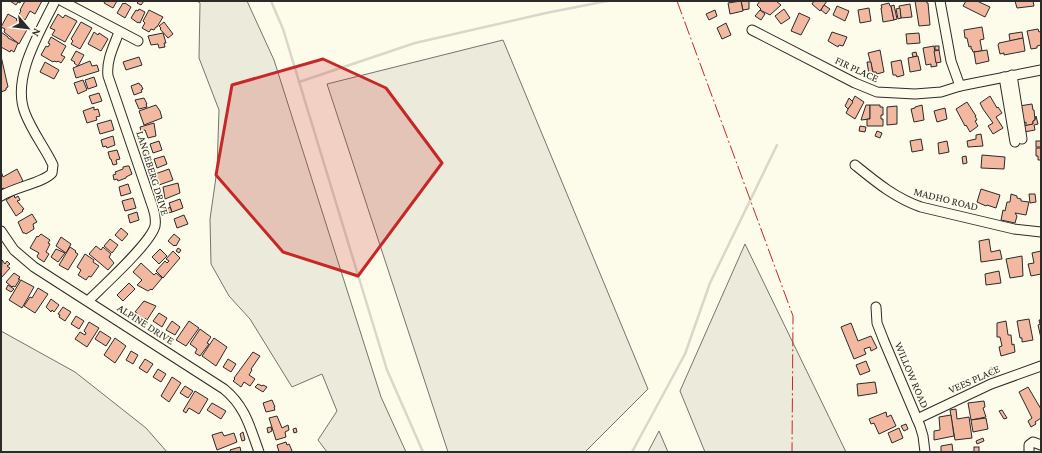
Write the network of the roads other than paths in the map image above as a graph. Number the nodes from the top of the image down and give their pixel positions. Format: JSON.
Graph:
{"nodes":[{"id":1,"x":55,"y":1,"type":"edge"},
{"id":2,"x":62,"y":1,"type":"edge"},
{"id":3,"x":940,"y":1,"type":"edge"},
{"id":4,"x":752,"y":30,"type":"dead end"},
{"id":5,"x":119,"y":32,"type":"junction"},
{"id":6,"x":138,"y":41,"type":"dead end"},
{"id":7,"x":1041,"y":70,"type":"edge"},
{"id":8,"x":1008,"y":76,"type":"junction"},
{"id":9,"x":960,"y":86,"type":"junction"},
{"id":10,"x":1018,"y":141,"type":"dead end"},
{"id":11,"x":855,"y":165,"type":"dead end"},
{"id":12,"x":1,"y":196,"type":"edge"},
{"id":13,"x":1,"y":231,"type":"edge"},
{"id":14,"x":1041,"y":232,"type":"edge"},
{"id":15,"x":88,"y":301,"type":"junction"},
{"id":16,"x":876,"y":307,"type":"dead end"},
{"id":17,"x":1041,"y":366,"type":"edge"},
{"id":18,"x":918,"y":419,"type":"junction"},
{"id":19,"x":1041,"y":445,"type":"edge"},
{"id":20,"x":259,"y":452,"type":"edge"},
{"id":21,"x":925,"y":452,"type":"edge"},
{"id":22,"x":1029,"y":452,"type":"edge"}],
"edges":[{"from":1,"to":12,"type":"street"},
{"from":2,"to":5,"type":"street"},
{"from":3,"to":9,"type":"street"},
{"from":4,"to":9,"type":"street","name":"FIR PLACE"},
{"from":5,"to":6,"type":"street"},
{"from":5,"to":15,"type":"street","name":"LANGEBERG DRIVE"},
{"from":7,"to":8,"type":"street","name":"FIR PLACE"},
{"from":8,"to":9,"type":"street","name":"FIR PLACE"},
{"from":8,"to":10,"type":"street"},
{"from":11,"to":14,"type":"street","name":"MADHO ROAD"},
{"from":13,"to":15,"type":"street","name":"ALPINE DRIVE"},
{"from":15,"to":20,"type":"street","name":"ALPINE DRIVE"},
{"from":16,"to":18,"type":"street","name":"WILLOW ROAD"},
{"from":17,"to":18,"type":"street","name":"VEES PLACE"},
{"from":18,"to":21,"type":"street","name":"WILLOW ROAD"},
{"from":19,"to":22,"type":"street"}]}
